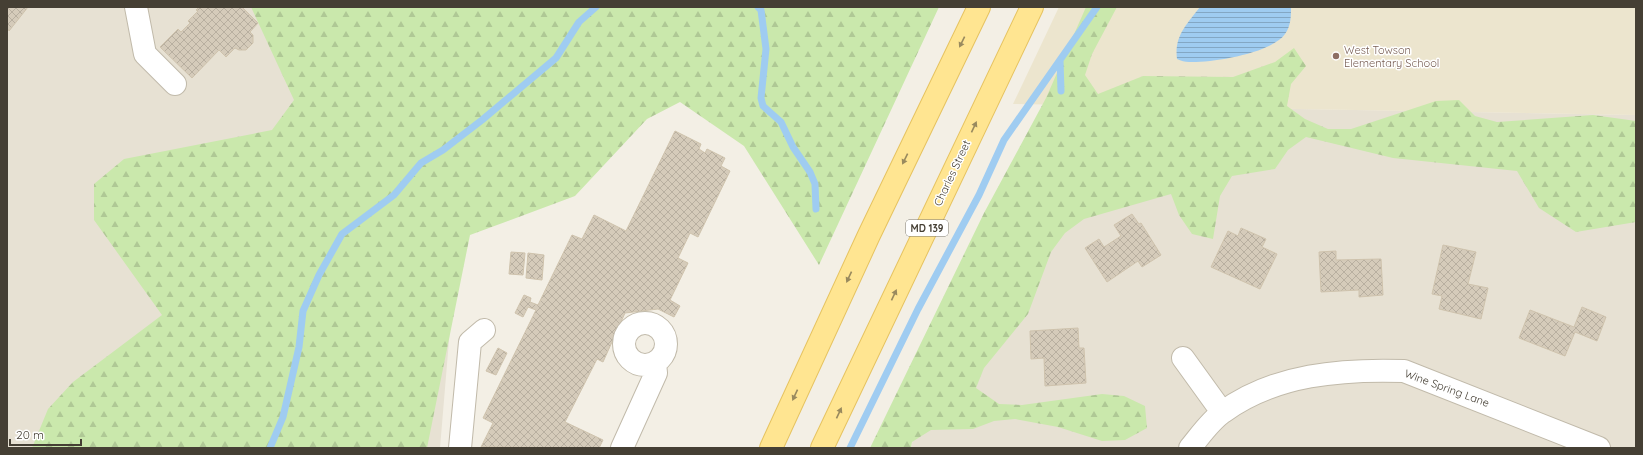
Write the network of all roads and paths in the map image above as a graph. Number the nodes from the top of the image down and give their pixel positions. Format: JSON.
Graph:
{"nodes":[{"id":1,"x":136,"y":7,"type":"edge"},
{"id":2,"x":979,"y":7,"type":"edge"},
{"id":3,"x":1032,"y":7,"type":"edge"},
{"id":4,"x":175,"y":84,"type":"dead end"},
{"id":5,"x":484,"y":330,"type":"dead end"},
{"id":6,"x":1183,"y":358,"type":"dead end"},
{"id":7,"x":655,"y":363,"type":"dead end"},
{"id":8,"x":1222,"y":412,"type":"junction"},
{"id":9,"x":460,"y":448,"type":"edge"},
{"id":10,"x":622,"y":448,"type":"edge"},
{"id":11,"x":771,"y":448,"type":"edge"},
{"id":12,"x":822,"y":448,"type":"edge"},
{"id":13,"x":1190,"y":448,"type":"edge"},
{"id":14,"x":1599,"y":448,"type":"edge"}],
"edges":[{"from":1,"to":4,"type":"street"},
{"from":2,"to":11,"type":"main road","one_way":true},
{"from":12,"to":3,"type":"main road","name":"Charles Street","number":"MD 139","one_way":true},
{"from":5,"to":9,"type":"street"},
{"from":6,"to":8,"type":"street"},
{"from":7,"to":10,"type":"street"},
{"from":8,"to":13,"type":"street","name":"Wine Spring Lane"},
{"from":8,"to":14,"type":"street","name":"Wine Spring Lane"}]}
